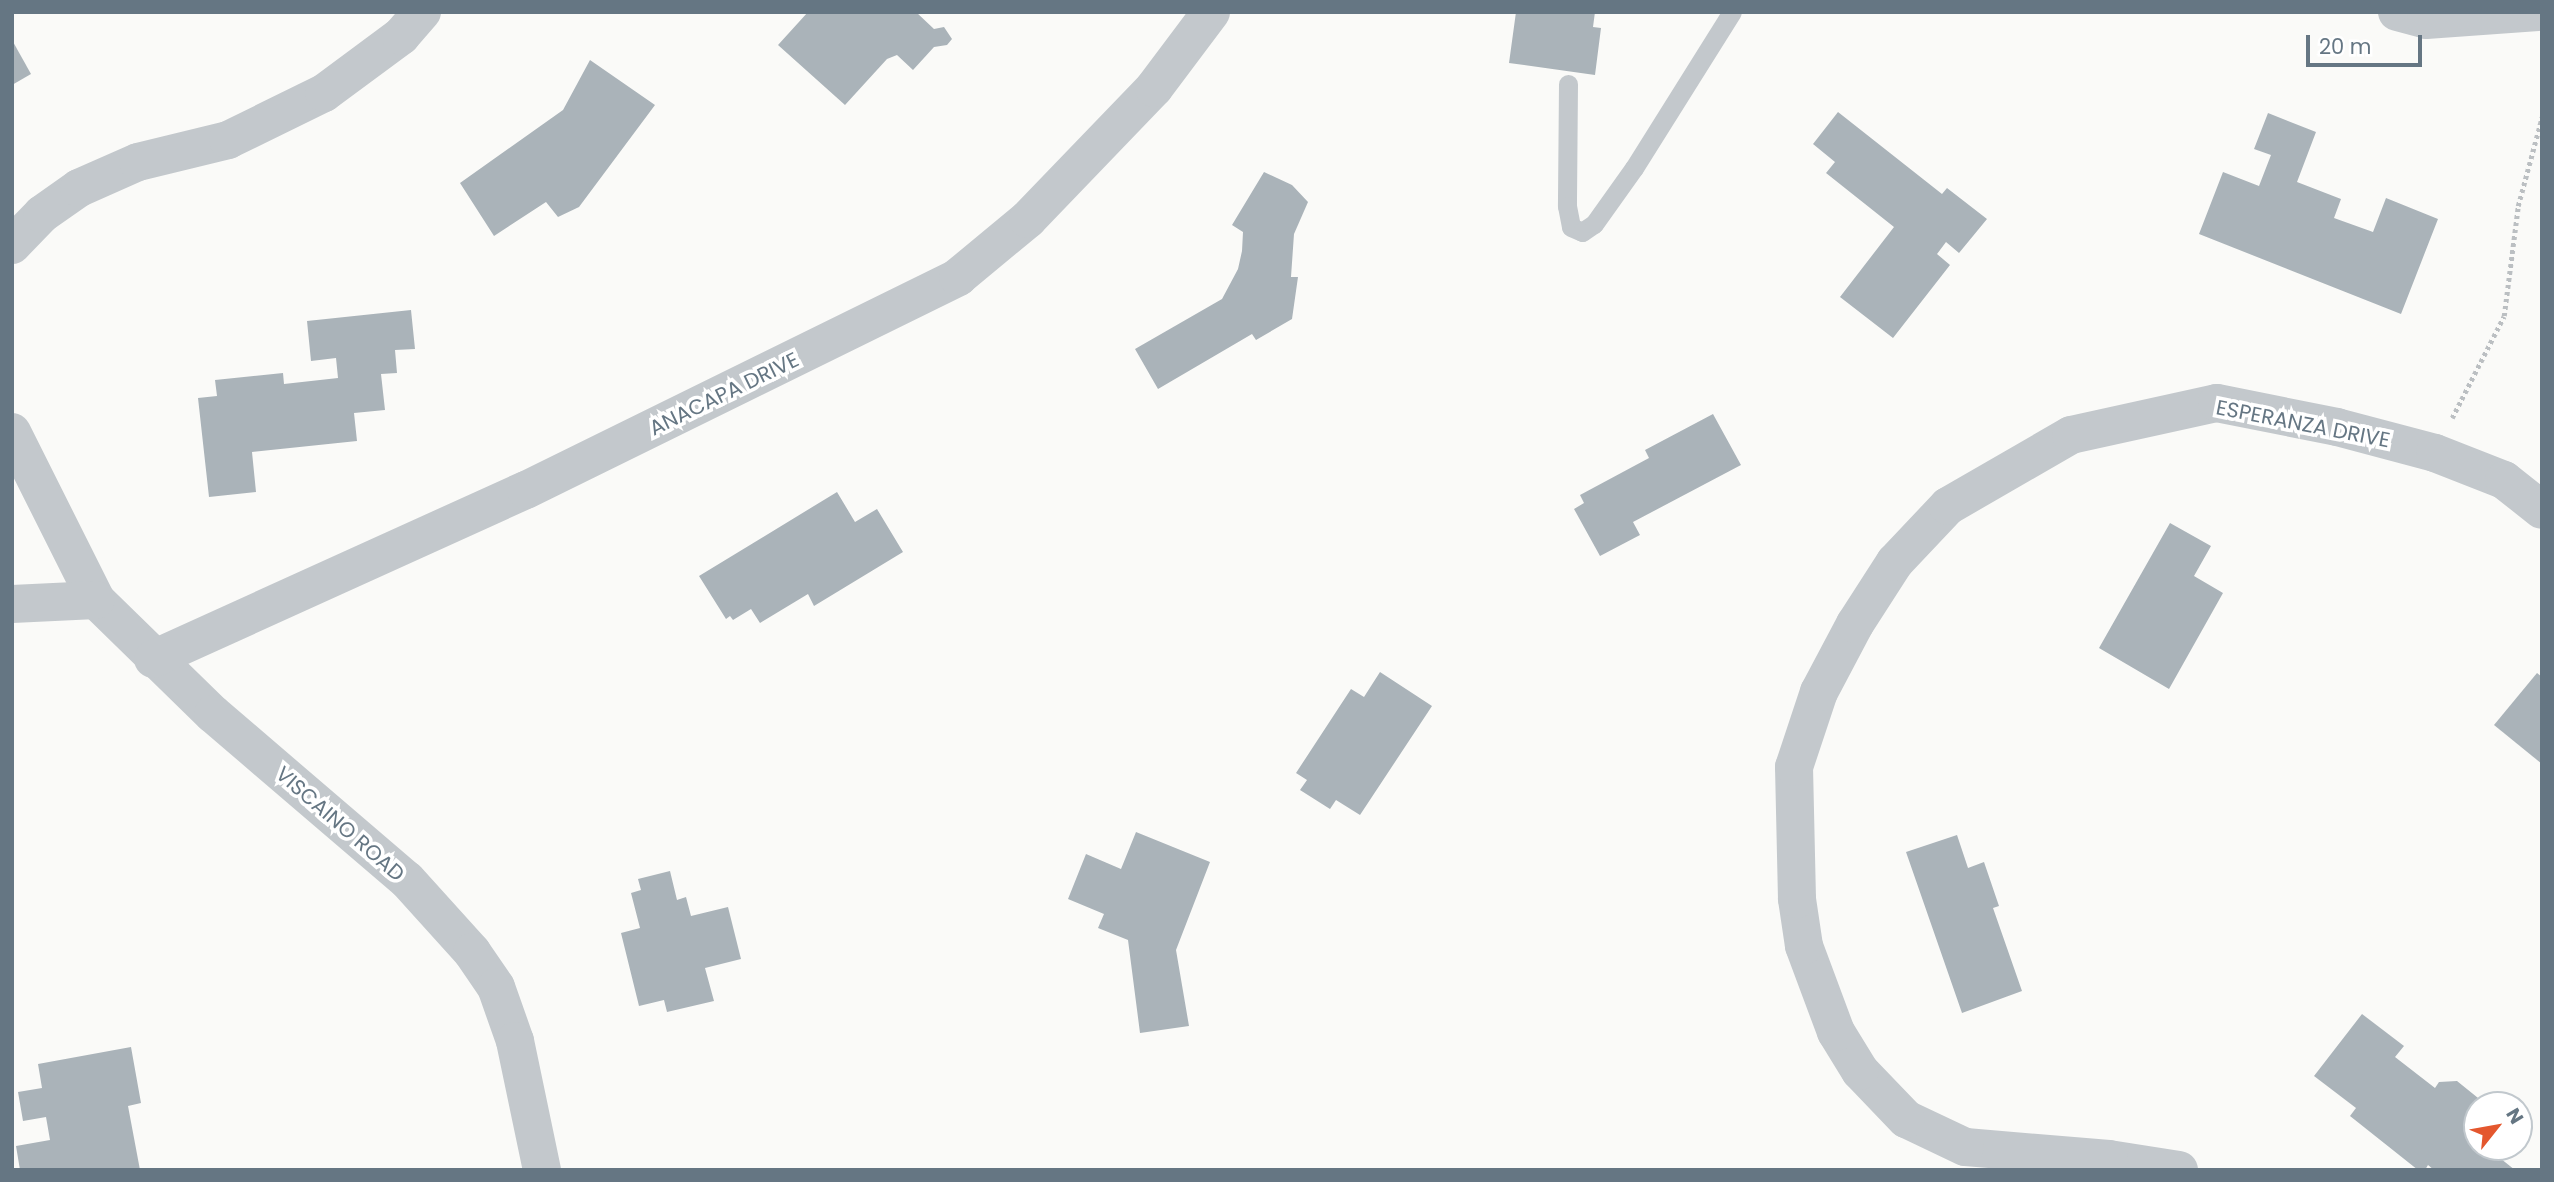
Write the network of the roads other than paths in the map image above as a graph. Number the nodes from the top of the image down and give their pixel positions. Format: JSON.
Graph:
{"nodes":[{"id":1,"x":422,"y":12,"type":"edge"},
{"id":2,"x":1211,"y":12,"type":"edge"},
{"id":3,"x":1732,"y":12,"type":"edge"},
{"id":4,"x":2397,"y":12,"type":"edge"},
{"id":5,"x":2538,"y":12,"type":"edge"},
{"id":6,"x":1567,"y":84,"type":"dead end"},
{"id":7,"x":12,"y":245,"type":"edge"},
{"id":8,"x":12,"y":432,"type":"edge"},
{"id":9,"x":2542,"y":510,"type":"edge"},
{"id":10,"x":96,"y":600,"type":"junction"},
{"id":11,"x":12,"y":604,"type":"edge"},
{"id":12,"x":153,"y":659,"type":"junction"},
{"id":13,"x":542,"y":1170,"type":"edge"},
{"id":14,"x":2179,"y":1170,"type":"edge"}],
"edges":[{"from":1,"to":7,"type":"street"},
{"from":2,"to":12,"type":"street","name":"ANACAPA DRIVE"},
{"from":3,"to":6,"type":"lane"},
{"from":4,"to":5,"type":"street"},
{"from":8,"to":10,"type":"street","name":"VISCAINO ROAD"},
{"from":9,"to":14,"type":"street","name":"ESPERANZA DRIVE"},
{"from":10,"to":11,"type":"street"},
{"from":10,"to":12,"type":"street","name":"VISCAINO ROAD"},
{"from":12,"to":13,"type":"street","name":"VISCAINO ROAD"}]}
